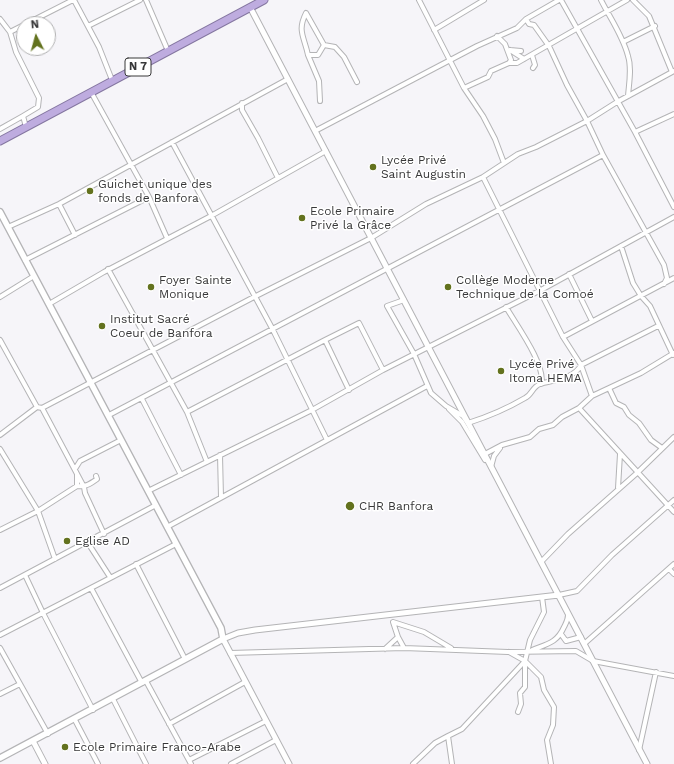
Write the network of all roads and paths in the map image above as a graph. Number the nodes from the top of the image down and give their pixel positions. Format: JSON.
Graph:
{"nodes":[{"id":1,"x":73,"y":0,"type":"edge"},
{"id":2,"x":140,"y":0,"type":"edge"},
{"id":3,"x":146,"y":0,"type":"edge"},
{"id":4,"x":264,"y":0,"type":"edge"},
{"id":5,"x":419,"y":0,"type":"edge"},
{"id":6,"x":484,"y":0,"type":"edge"},
{"id":7,"x":560,"y":0,"type":"edge"},
{"id":8,"x":601,"y":0,"type":"edge"},
{"id":9,"x":627,"y":0,"type":"edge"},
{"id":10,"x":633,"y":0,"type":"edge"},
{"id":11,"x":250,"y":7,"type":"junction"},
{"id":12,"x":608,"y":12,"type":"junction"},
{"id":13,"x":0,"y":19,"type":"edge"},
{"id":14,"x":526,"y":19,"type":"junction"},
{"id":15,"x":88,"y":26,"type":"junction"},
{"id":16,"x":655,"y":26,"type":"junction"},
{"id":17,"x":577,"y":29,"type":"junction"},
{"id":18,"x":434,"y":30,"type":"junction"},
{"id":19,"x":10,"y":32,"type":"junction"},
{"id":20,"x":497,"y":36,"type":"junction"},
{"id":21,"x":623,"y":42,"type":"junction"},
{"id":22,"x":324,"y":45,"type":"junction"},
{"id":23,"x":549,"y":46,"type":"junction"},
{"id":24,"x":508,"y":50,"type":"junction"},
{"id":25,"x":521,"y":50,"type":"dead end"},
{"id":26,"x":168,"y":51,"type":"junction"},
{"id":27,"x":308,"y":55,"type":"junction"},
{"id":28,"x":532,"y":55,"type":"junction"},
{"id":29,"x":524,"y":59,"type":"junction"},
{"id":30,"x":449,"y":60,"type":"junction"},
{"id":31,"x":509,"y":63,"type":"junction"},
{"id":32,"x":533,"y":68,"type":"dead end"},
{"id":33,"x":673,"y":72,"type":"edge"},
{"id":34,"x":288,"y":79,"type":"junction"},
{"id":35,"x":112,"y":80,"type":"junction"},
{"id":36,"x":357,"y":82,"type":"dead end"},
{"id":37,"x":464,"y":88,"type":"junction"},
{"id":38,"x":91,"y":92,"type":"junction"},
{"id":39,"x":628,"y":96,"type":"junction"},
{"id":40,"x":320,"y":101,"type":"dead end"},
{"id":41,"x":617,"y":102,"type":"junction"},
{"id":42,"x":242,"y":103,"type":"junction"},
{"id":43,"x":674,"y":114,"type":"edge"},
{"id":44,"x":23,"y":116,"type":"junction"},
{"id":45,"x":587,"y":120,"type":"junction"},
{"id":46,"x":26,"y":127,"type":"junction"},
{"id":47,"x":0,"y":129,"type":"edge"},
{"id":48,"x":315,"y":131,"type":"junction"},
{"id":49,"x":635,"y":132,"type":"junction"},
{"id":50,"x":0,"y":140,"type":"edge"},
{"id":51,"x":172,"y":142,"type":"junction"},
{"id":52,"x":326,"y":151,"type":"junction"},
{"id":53,"x":603,"y":155,"type":"junction"},
{"id":54,"x":504,"y":163,"type":"junction"},
{"id":55,"x":130,"y":164,"type":"junction"},
{"id":56,"x":483,"y":177,"type":"junction"},
{"id":57,"x":278,"y":178,"type":"junction"},
{"id":58,"x":149,"y":197,"type":"junction"},
{"id":59,"x":59,"y":204,"type":"junction"},
{"id":60,"x":674,"y":207,"type":"edge"},
{"id":61,"x":500,"y":209,"type":"junction"},
{"id":62,"x":0,"y":212,"type":"edge"},
{"id":63,"x":211,"y":216,"type":"junction"},
{"id":64,"x":674,"y":217,"type":"edge"},
{"id":65,"x":2,"y":222,"type":"edge"},
{"id":66,"x":8,"y":227,"type":"junction"},
{"id":67,"x":645,"y":233,"type":"junction"},
{"id":68,"x":75,"y":235,"type":"junction"},
{"id":69,"x":167,"y":238,"type":"junction"},
{"id":70,"x":371,"y":238,"type":"junction"},
{"id":71,"x":621,"y":246,"type":"junction"},
{"id":72,"x":26,"y":260,"type":"junction"},
{"id":73,"x":108,"y":269,"type":"junction"},
{"id":74,"x":387,"y":269,"type":"junction"},
{"id":75,"x":666,"y":271,"type":"junction"},
{"id":76,"x":569,"y":274,"type":"junction"},
{"id":77,"x":34,"y":276,"type":"junction"},
{"id":78,"x":674,"y":278,"type":"edge"},
{"id":79,"x":664,"y":284,"type":"junction"},
{"id":80,"x":541,"y":290,"type":"junction"},
{"id":81,"x":254,"y":296,"type":"junction"},
{"id":82,"x":641,"y":296,"type":"junction"},
{"id":83,"x":0,"y":297,"type":"edge"},
{"id":84,"x":404,"y":300,"type":"junction"},
{"id":85,"x":49,"y":304,"type":"junction"},
{"id":86,"x":506,"y":307,"type":"junction"},
{"id":87,"x":592,"y":321,"type":"junction"},
{"id":88,"x":658,"y":326,"type":"junction"},
{"id":89,"x":273,"y":330,"type":"junction"},
{"id":90,"x":563,"y":337,"type":"junction"},
{"id":91,"x":0,"y":340,"type":"edge"},
{"id":92,"x":325,"y":340,"type":"junction"},
{"id":93,"x":428,"y":347,"type":"junction"},
{"id":94,"x":154,"y":350,"type":"junction"},
{"id":95,"x":414,"y":354,"type":"junction"},
{"id":96,"x":673,"y":354,"type":"edge"},
{"id":97,"x":287,"y":359,"type":"junction"},
{"id":98,"x":581,"y":365,"type":"junction"},
{"id":99,"x":383,"y":370,"type":"junction"},
{"id":100,"x":90,"y":382,"type":"junction"},
{"id":101,"x":170,"y":384,"type":"junction"},
{"id":102,"x":541,"y":384,"type":"junction"},
{"id":103,"x":427,"y":386,"type":"junction"},
{"id":104,"x":609,"y":388,"type":"junction"},
{"id":105,"x":349,"y":390,"type":"junction"},
{"id":106,"x":592,"y":396,"type":"junction"},
{"id":107,"x":142,"y":399,"type":"junction"},
{"id":108,"x":446,"y":406,"type":"junction"},
{"id":109,"x":37,"y":407,"type":"junction"},
{"id":110,"x":42,"y":408,"type":"junction"},
{"id":111,"x":578,"y":408,"type":"junction"},
{"id":112,"x":312,"y":410,"type":"junction"},
{"id":113,"x":187,"y":412,"type":"junction"},
{"id":114,"x":109,"y":415,"type":"junction"},
{"id":115,"x":468,"y":423,"type":"junction"},
{"id":116,"x":0,"y":435,"type":"edge"},
{"id":117,"x":674,"y":437,"type":"edge"},
{"id":118,"x":121,"y":440,"type":"junction"},
{"id":119,"x":327,"y":440,"type":"junction"},
{"id":120,"x":502,"y":445,"type":"junction"},
{"id":121,"x":662,"y":448,"type":"junction"},
{"id":122,"x":0,"y":450,"type":"edge"},
{"id":123,"x":485,"y":454,"type":"junction"},
{"id":124,"x":620,"y":454,"type":"junction"},
{"id":125,"x":220,"y":455,"type":"junction"},
{"id":126,"x":80,"y":461,"type":"junction"},
{"id":127,"x":71,"y":462,"type":"junction"},
{"id":128,"x":207,"y":462,"type":"junction"},
{"id":129,"x":493,"y":469,"type":"junction"},
{"id":130,"x":76,"y":471,"type":"junction"},
{"id":131,"x":637,"y":473,"type":"junction"},
{"id":132,"x":181,"y":475,"type":"junction"},
{"id":133,"x":96,"y":476,"type":"dead end"},
{"id":134,"x":76,"y":487,"type":"junction"},
{"id":135,"x":84,"y":487,"type":"junction"},
{"id":136,"x":618,"y":488,"type":"junction"},
{"id":137,"x":148,"y":492,"type":"junction"},
{"id":138,"x":84,"y":493,"type":"junction"},
{"id":139,"x":221,"y":496,"type":"junction"},
{"id":140,"x":674,"y":500,"type":"edge"},
{"id":141,"x":156,"y":505,"type":"junction"},
{"id":142,"x":668,"y":505,"type":"junction"},
{"id":143,"x":38,"y":510,"type":"junction"},
{"id":144,"x":674,"y":512,"type":"edge"},
{"id":145,"x":167,"y":527,"type":"junction"},
{"id":146,"x":0,"y":530,"type":"edge"},
{"id":147,"x":104,"y":534,"type":"junction"},
{"id":148,"x":88,"y":543,"type":"junction"},
{"id":149,"x":176,"y":544,"type":"junction"},
{"id":150,"x":55,"y":559,"type":"junction"},
{"id":151,"x":541,"y":562,"type":"junction"},
{"id":152,"x":136,"y":564,"type":"junction"},
{"id":153,"x":674,"y":564,"type":"edge"},
{"id":154,"x":669,"y":569,"type":"junction"},
{"id":155,"x":674,"y":574,"type":"edge"},
{"id":156,"x":25,"y":575,"type":"junction"},
{"id":157,"x":110,"y":578,"type":"junction"},
{"id":158,"x":0,"y":588,"type":"edge"},
{"id":159,"x":91,"y":588,"type":"junction"},
{"id":160,"x":559,"y":596,"type":"junction"},
{"id":161,"x":542,"y":597,"type":"junction"},
{"id":162,"x":42,"y":613,"type":"junction"},
{"id":163,"x":568,"y":614,"type":"junction"},
{"id":164,"x":389,"y":616,"type":"junction"},
{"id":165,"x":393,"y":622,"type":"junction"},
{"id":166,"x":562,"y":634,"type":"junction"},
{"id":167,"x":0,"y":635,"type":"edge"},
{"id":168,"x":398,"y":637,"type":"junction"},
{"id":169,"x":581,"y":637,"type":"junction"},
{"id":170,"x":223,"y":640,"type":"junction"},
{"id":171,"x":584,"y":644,"type":"junction"},
{"id":172,"x":0,"y":648,"type":"edge"},
{"id":173,"x":404,"y":648,"type":"junction"},
{"id":174,"x":384,"y":649,"type":"junction"},
{"id":175,"x":453,"y":649,"type":"junction"},
{"id":176,"x":528,"y":651,"type":"junction"},
{"id":177,"x":508,"y":652,"type":"junction"},
{"id":178,"x":230,"y":653,"type":"junction"},
{"id":179,"x":185,"y":659,"type":"junction"},
{"id":180,"x":525,"y":661,"type":"junction"},
{"id":181,"x":593,"y":661,"type":"junction"},
{"id":182,"x":656,"y":672,"type":"junction"},
{"id":183,"x":674,"y":676,"type":"edge"},
{"id":184,"x":144,"y":682,"type":"junction"},
{"id":185,"x":246,"y":682,"type":"junction"},
{"id":186,"x":20,"y":684,"type":"junction"},
{"id":187,"x":0,"y":694,"type":"edge"},
{"id":188,"x":113,"y":700,"type":"junction"},
{"id":189,"x":93,"y":710,"type":"junction"},
{"id":190,"x":518,"y":712,"type":"dead end"},
{"id":191,"x":75,"y":720,"type":"junction"},
{"id":192,"x":266,"y":721,"type":"junction"},
{"id":193,"x":169,"y":724,"type":"junction"},
{"id":194,"x":48,"y":734,"type":"junction"},
{"id":195,"x":448,"y":736,"type":"junction"},
{"id":196,"x":276,"y":740,"type":"junction"},
{"id":197,"x":33,"y":741,"type":"junction"},
{"id":198,"x":639,"y":750,"type":"junction"},
{"id":199,"x":0,"y":758,"type":"edge"},
{"id":200,"x":644,"y":758,"type":"junction"},
{"id":201,"x":190,"y":762,"type":"edge"},
{"id":202,"x":45,"y":764,"type":"edge"},
{"id":203,"x":98,"y":764,"type":"edge"},
{"id":204,"x":146,"y":764,"type":"edge"},
{"id":205,"x":231,"y":764,"type":"edge"},
{"id":206,"x":289,"y":764,"type":"edge"},
{"id":207,"x":413,"y":764,"type":"edge"},
{"id":208,"x":452,"y":764,"type":"edge"},
{"id":209,"x":551,"y":764,"type":"edge"},
{"id":210,"x":644,"y":764,"type":"edge"},
{"id":211,"x":647,"y":764,"type":"edge"}],
"edges":[{"from":1,"to":15,"type":"street"},
{"from":1,"to":19,"type":"street"},
{"from":2,"to":15,"type":"street"},
{"from":3,"to":26,"type":"street"},
{"from":4,"to":11,"type":"highway","number":"N 7"},
{"from":5,"to":18,"type":"street"},
{"from":6,"to":18,"type":"street"},
{"from":7,"to":14,"type":"street"},
{"from":7,"to":17,"type":"street"},
{"from":8,"to":12,"type":"street"},
{"from":9,"to":12,"type":"street"},
{"from":10,"to":16,"type":"street"},
{"from":11,"to":26,"type":"highway","number":"N 7"},
{"from":11,"to":34,"type":"street"},
{"from":12,"to":17,"type":"street"},
{"from":12,"to":21,"type":"street"},
{"from":13,"to":19,"type":"street"},
{"from":14,"to":20,"type":"street"},
{"from":14,"to":23,"type":"street"},
{"from":15,"to":35,"type":"street"},
{"from":16,"to":21,"type":"street"},
{"from":16,"to":33,"type":"street"},
{"from":17,"to":23,"type":"street"},
{"from":17,"to":41,"type":"street"},
{"from":18,"to":30,"type":"street"},
{"from":19,"to":44,"type":"street"},
{"from":20,"to":24,"type":"street"},
{"from":20,"to":30,"type":"street"},
{"from":21,"to":39,"type":"street"},
{"from":22,"to":27,"type":"street"},
{"from":22,"to":27,"type":"street"},
{"from":22,"to":36,"type":"street"},
{"from":23,"to":28,"type":"street"},
{"from":23,"to":45,"type":"street"},
{"from":24,"to":25,"type":"street"},
{"from":24,"to":29,"type":"street"},
{"from":24,"to":31,"type":"street"},
{"from":26,"to":35,"type":"highway","number":"N 7"},
{"from":27,"to":40,"type":"street"},
{"from":28,"to":29,"type":"street"},
{"from":28,"to":32,"type":"street"},
{"from":29,"to":31,"type":"street"},
{"from":30,"to":37,"type":"street"},
{"from":30,"to":48,"type":"street"},
{"from":31,"to":37,"type":"street"},
{"from":33,"to":39,"type":"street"},
{"from":34,"to":42,"type":"street"},
{"from":34,"to":48,"type":"street"},
{"from":35,"to":38,"type":"highway","number":"N 7"},
{"from":37,"to":54,"type":"street"},
{"from":38,"to":46,"type":"highway","number":"N 7"},
{"from":38,"to":55,"type":"street"},
{"from":39,"to":41,"type":"street"},
{"from":41,"to":45,"type":"street"},
{"from":41,"to":49,"type":"street"},
{"from":42,"to":51,"type":"street"},
{"from":42,"to":57,"type":"street"},
{"from":43,"to":49,"type":"street"},
{"from":44,"to":46,"type":"street"},
{"from":44,"to":47,"type":"street"},
{"from":45,"to":53,"type":"street"},
{"from":45,"to":54,"type":"street"},
{"from":46,"to":50,"type":"highway","number":"N 7"},
{"from":48,"to":52,"type":"street"},
{"from":49,"to":60,"type":"street"},
{"from":51,"to":55,"type":"street"},
{"from":51,"to":63,"type":"street"},
{"from":52,"to":57,"type":"street"},
{"from":52,"to":70,"type":"street"},
{"from":53,"to":61,"type":"street"},
{"from":53,"to":67,"type":"street"},
{"from":54,"to":56,"type":"street"},
{"from":55,"to":58,"type":"street"},
{"from":55,"to":59,"type":"street"},
{"from":56,"to":61,"type":"street"},
{"from":56,"to":70,"type":"street"},
{"from":57,"to":63,"type":"street"},
{"from":58,"to":68,"type":"street"},
{"from":58,"to":69,"type":"street"},
{"from":59,"to":66,"type":"street"},
{"from":59,"to":68,"type":"street"},
{"from":61,"to":74,"type":"street"},
{"from":61,"to":80,"type":"street"},
{"from":62,"to":65,"type":"main road"},
{"from":63,"to":69,"type":"street"},
{"from":63,"to":81,"type":"street"},
{"from":64,"to":67,"type":"street"},
{"from":65,"to":66,"type":"main road"},
{"from":66,"to":72,"type":"main road"},
{"from":67,"to":71,"type":"street"},
{"from":67,"to":75,"type":"street"},
{"from":68,"to":72,"type":"street"},
{"from":69,"to":73,"type":"street"},
{"from":70,"to":74,"type":"street"},
{"from":70,"to":81,"type":"street"},
{"from":71,"to":76,"type":"street"},
{"from":71,"to":82,"type":"street"},
{"from":72,"to":77,"type":"main road"},
{"from":73,"to":85,"type":"street"},
{"from":73,"to":94,"type":"street"},
{"from":74,"to":84,"type":"street"},
{"from":74,"to":89,"type":"street"},
{"from":75,"to":78,"type":"street"},
{"from":75,"to":79,"type":"street"},
{"from":76,"to":80,"type":"street"},
{"from":76,"to":87,"type":"street"},
{"from":77,"to":83,"type":"street"},
{"from":77,"to":85,"type":"main road"},
{"from":78,"to":79,"type":"street"},
{"from":79,"to":82,"type":"street"},
{"from":80,"to":86,"type":"street"},
{"from":80,"to":90,"type":"street"},
{"from":81,"to":89,"type":"street"},
{"from":81,"to":94,"type":"street"},
{"from":82,"to":87,"type":"street"},
{"from":82,"to":88,"type":"street"},
{"from":84,"to":93,"type":"street"},
{"from":84,"to":95,"type":"street"},
{"from":85,"to":100,"type":"main road"},
{"from":86,"to":93,"type":"street"},
{"from":86,"to":102,"type":"street"},
{"from":87,"to":90,"type":"street"},
{"from":88,"to":96,"type":"street"},
{"from":88,"to":98,"type":"street"},
{"from":89,"to":97,"type":"street"},
{"from":89,"to":101,"type":"street"},
{"from":90,"to":98,"type":"street"},
{"from":91,"to":109,"type":"street"},
{"from":92,"to":97,"type":"street"},
{"from":92,"to":99,"type":"street"},
{"from":92,"to":105,"type":"street"},
{"from":93,"to":95,"type":"street"},
{"from":93,"to":115,"type":"street"},
{"from":94,"to":100,"type":"street"},
{"from":94,"to":101,"type":"street"},
{"from":95,"to":99,"type":"street"},
{"from":95,"to":103,"type":"street"},
{"from":96,"to":104,"type":"street"},
{"from":97,"to":112,"type":"street"},
{"from":97,"to":113,"type":"street"},
{"from":98,"to":102,"type":"street"},
{"from":98,"to":106,"type":"street"},
{"from":99,"to":105,"type":"street"},
{"from":100,"to":110,"type":"street"},
{"from":100,"to":114,"type":"main road"},
{"from":101,"to":107,"type":"street"},
{"from":101,"to":113,"type":"street"},
{"from":102,"to":115,"type":"street"},
{"from":103,"to":108,"type":"street"},
{"from":103,"to":119,"type":"street"},
{"from":104,"to":106,"type":"street"},
{"from":104,"to":121,"type":"street"},
{"from":105,"to":112,"type":"street"},
{"from":106,"to":111,"type":"street"},
{"from":107,"to":114,"type":"street"},
{"from":107,"to":132,"type":"street"},
{"from":108,"to":115,"type":"street"},
{"from":108,"to":129,"type":"street"},
{"from":109,"to":110,"type":"street"},
{"from":109,"to":116,"type":"street"},
{"from":110,"to":127,"type":"street"},
{"from":111,"to":120,"type":"street"},
{"from":111,"to":124,"type":"street"},
{"from":112,"to":119,"type":"street"},
{"from":112,"to":125,"type":"street"},
{"from":113,"to":128,"type":"street"},
{"from":114,"to":118,"type":"main road"},
{"from":115,"to":123,"type":"street"},
{"from":117,"to":121,"type":"street"},
{"from":118,"to":126,"type":"street"},
{"from":118,"to":137,"type":"main road"},
{"from":119,"to":139,"type":"street"},
{"from":120,"to":123,"type":"street"},
{"from":120,"to":129,"type":"street"},
{"from":121,"to":131,"type":"street"},
{"from":122,"to":143,"type":"street"},
{"from":123,"to":129,"type":"street"},
{"from":124,"to":131,"type":"street"},
{"from":124,"to":136,"type":"street"},
{"from":125,"to":128,"type":"street"},
{"from":125,"to":139,"type":"street"},
{"from":126,"to":127,"type":"street"},
{"from":126,"to":130,"type":"street"},
{"from":127,"to":130,"type":"street"},
{"from":128,"to":132,"type":"street"},
{"from":129,"to":151,"type":"street"},
{"from":130,"to":134,"type":"street"},
{"from":130,"to":135,"type":"street"},
{"from":131,"to":136,"type":"street"},
{"from":131,"to":142,"type":"street"},
{"from":132,"to":137,"type":"street"},
{"from":133,"to":135,"type":"street"},
{"from":134,"to":135,"type":"street"},
{"from":134,"to":138,"type":"street"},
{"from":134,"to":143,"type":"street"},
{"from":135,"to":138,"type":"street"},
{"from":136,"to":151,"type":"street"},
{"from":137,"to":141,"type":"main road"},
{"from":138,"to":147,"type":"street"},
{"from":139,"to":145,"type":"street"},
{"from":140,"to":142,"type":"street"},
{"from":141,"to":145,"type":"main road"},
{"from":141,"to":147,"type":"street"},
{"from":142,"to":144,"type":"street"},
{"from":142,"to":160,"type":"street"},
{"from":143,"to":146,"type":"street"},
{"from":143,"to":150,"type":"street"},
{"from":145,"to":149,"type":"main road"},
{"from":147,"to":148,"type":"street"},
{"from":148,"to":150,"type":"street"},
{"from":148,"to":157,"type":"street"},
{"from":149,"to":152,"type":"street"},
{"from":149,"to":170,"type":"main road"},
{"from":150,"to":156,"type":"street"},
{"from":151,"to":160,"type":"street"},
{"from":152,"to":157,"type":"street"},
{"from":152,"to":179,"type":"street"},
{"from":153,"to":154,"type":"street"},
{"from":154,"to":155,"type":"street"},
{"from":154,"to":171,"type":"street"},
{"from":156,"to":158,"type":"street"},
{"from":156,"to":162,"type":"street"},
{"from":157,"to":159,"type":"street"},
{"from":159,"to":162,"type":"street"},
{"from":159,"to":184,"type":"street"},
{"from":160,"to":161,"type":"street"},
{"from":160,"to":163,"type":"street"},
{"from":161,"to":164,"type":"street"},
{"from":161,"to":176,"type":"street"},
{"from":162,"to":167,"type":"street"},
{"from":162,"to":189,"type":"street"},
{"from":163,"to":166,"type":"street"},
{"from":163,"to":169,"type":"street"},
{"from":164,"to":165,"type":"street"},
{"from":164,"to":170,"type":"street"},
{"from":165,"to":168,"type":"street"},
{"from":165,"to":175,"type":"street"},
{"from":166,"to":169,"type":"street"},
{"from":166,"to":176,"type":"street"},
{"from":168,"to":173,"type":"street"},
{"from":168,"to":174,"type":"street"},
{"from":169,"to":171,"type":"street"},
{"from":170,"to":178,"type":"street"},
{"from":170,"to":179,"type":"main road"},
{"from":171,"to":181,"type":"street"},
{"from":172,"to":186,"type":"street"},
{"from":173,"to":174,"type":"street"},
{"from":173,"to":175,"type":"street"},
{"from":174,"to":178,"type":"street"},
{"from":175,"to":177,"type":"street"},
{"from":176,"to":177,"type":"street"},
{"from":176,"to":180,"type":"street"},
{"from":176,"to":181,"type":"street"},
{"from":177,"to":180,"type":"street"},
{"from":178,"to":185,"type":"street"},
{"from":179,"to":184,"type":"main road"},
{"from":180,"to":190,"type":"street"},
{"from":180,"to":195,"type":"street"},
{"from":180,"to":209,"type":"street"},
{"from":181,"to":182,"type":"street"},
{"from":181,"to":198,"type":"street"},
{"from":182,"to":183,"type":"street"},
{"from":182,"to":198,"type":"street"},
{"from":184,"to":188,"type":"main road"},
{"from":184,"to":193,"type":"street"},
{"from":185,"to":192,"type":"street"},
{"from":185,"to":193,"type":"street"},
{"from":186,"to":187,"type":"street"},
{"from":186,"to":194,"type":"street"},
{"from":188,"to":189,"type":"main road"},
{"from":188,"to":204,"type":"street"},
{"from":189,"to":191,"type":"main road"},
{"from":191,"to":194,"type":"main road"},
{"from":191,"to":203,"type":"street"},
{"from":192,"to":196,"type":"street"},
{"from":192,"to":201,"type":"street"},
{"from":193,"to":201,"type":"street"},
{"from":194,"to":197,"type":"main road"},
{"from":195,"to":207,"type":"street"},
{"from":195,"to":208,"type":"street"},
{"from":196,"to":205,"type":"street"},
{"from":196,"to":206,"type":"street"},
{"from":197,"to":199,"type":"main road"},
{"from":197,"to":202,"type":"street"},
{"from":198,"to":200,"type":"street"},
{"from":200,"to":210,"type":"street"},
{"from":200,"to":211,"type":"street"}]}
